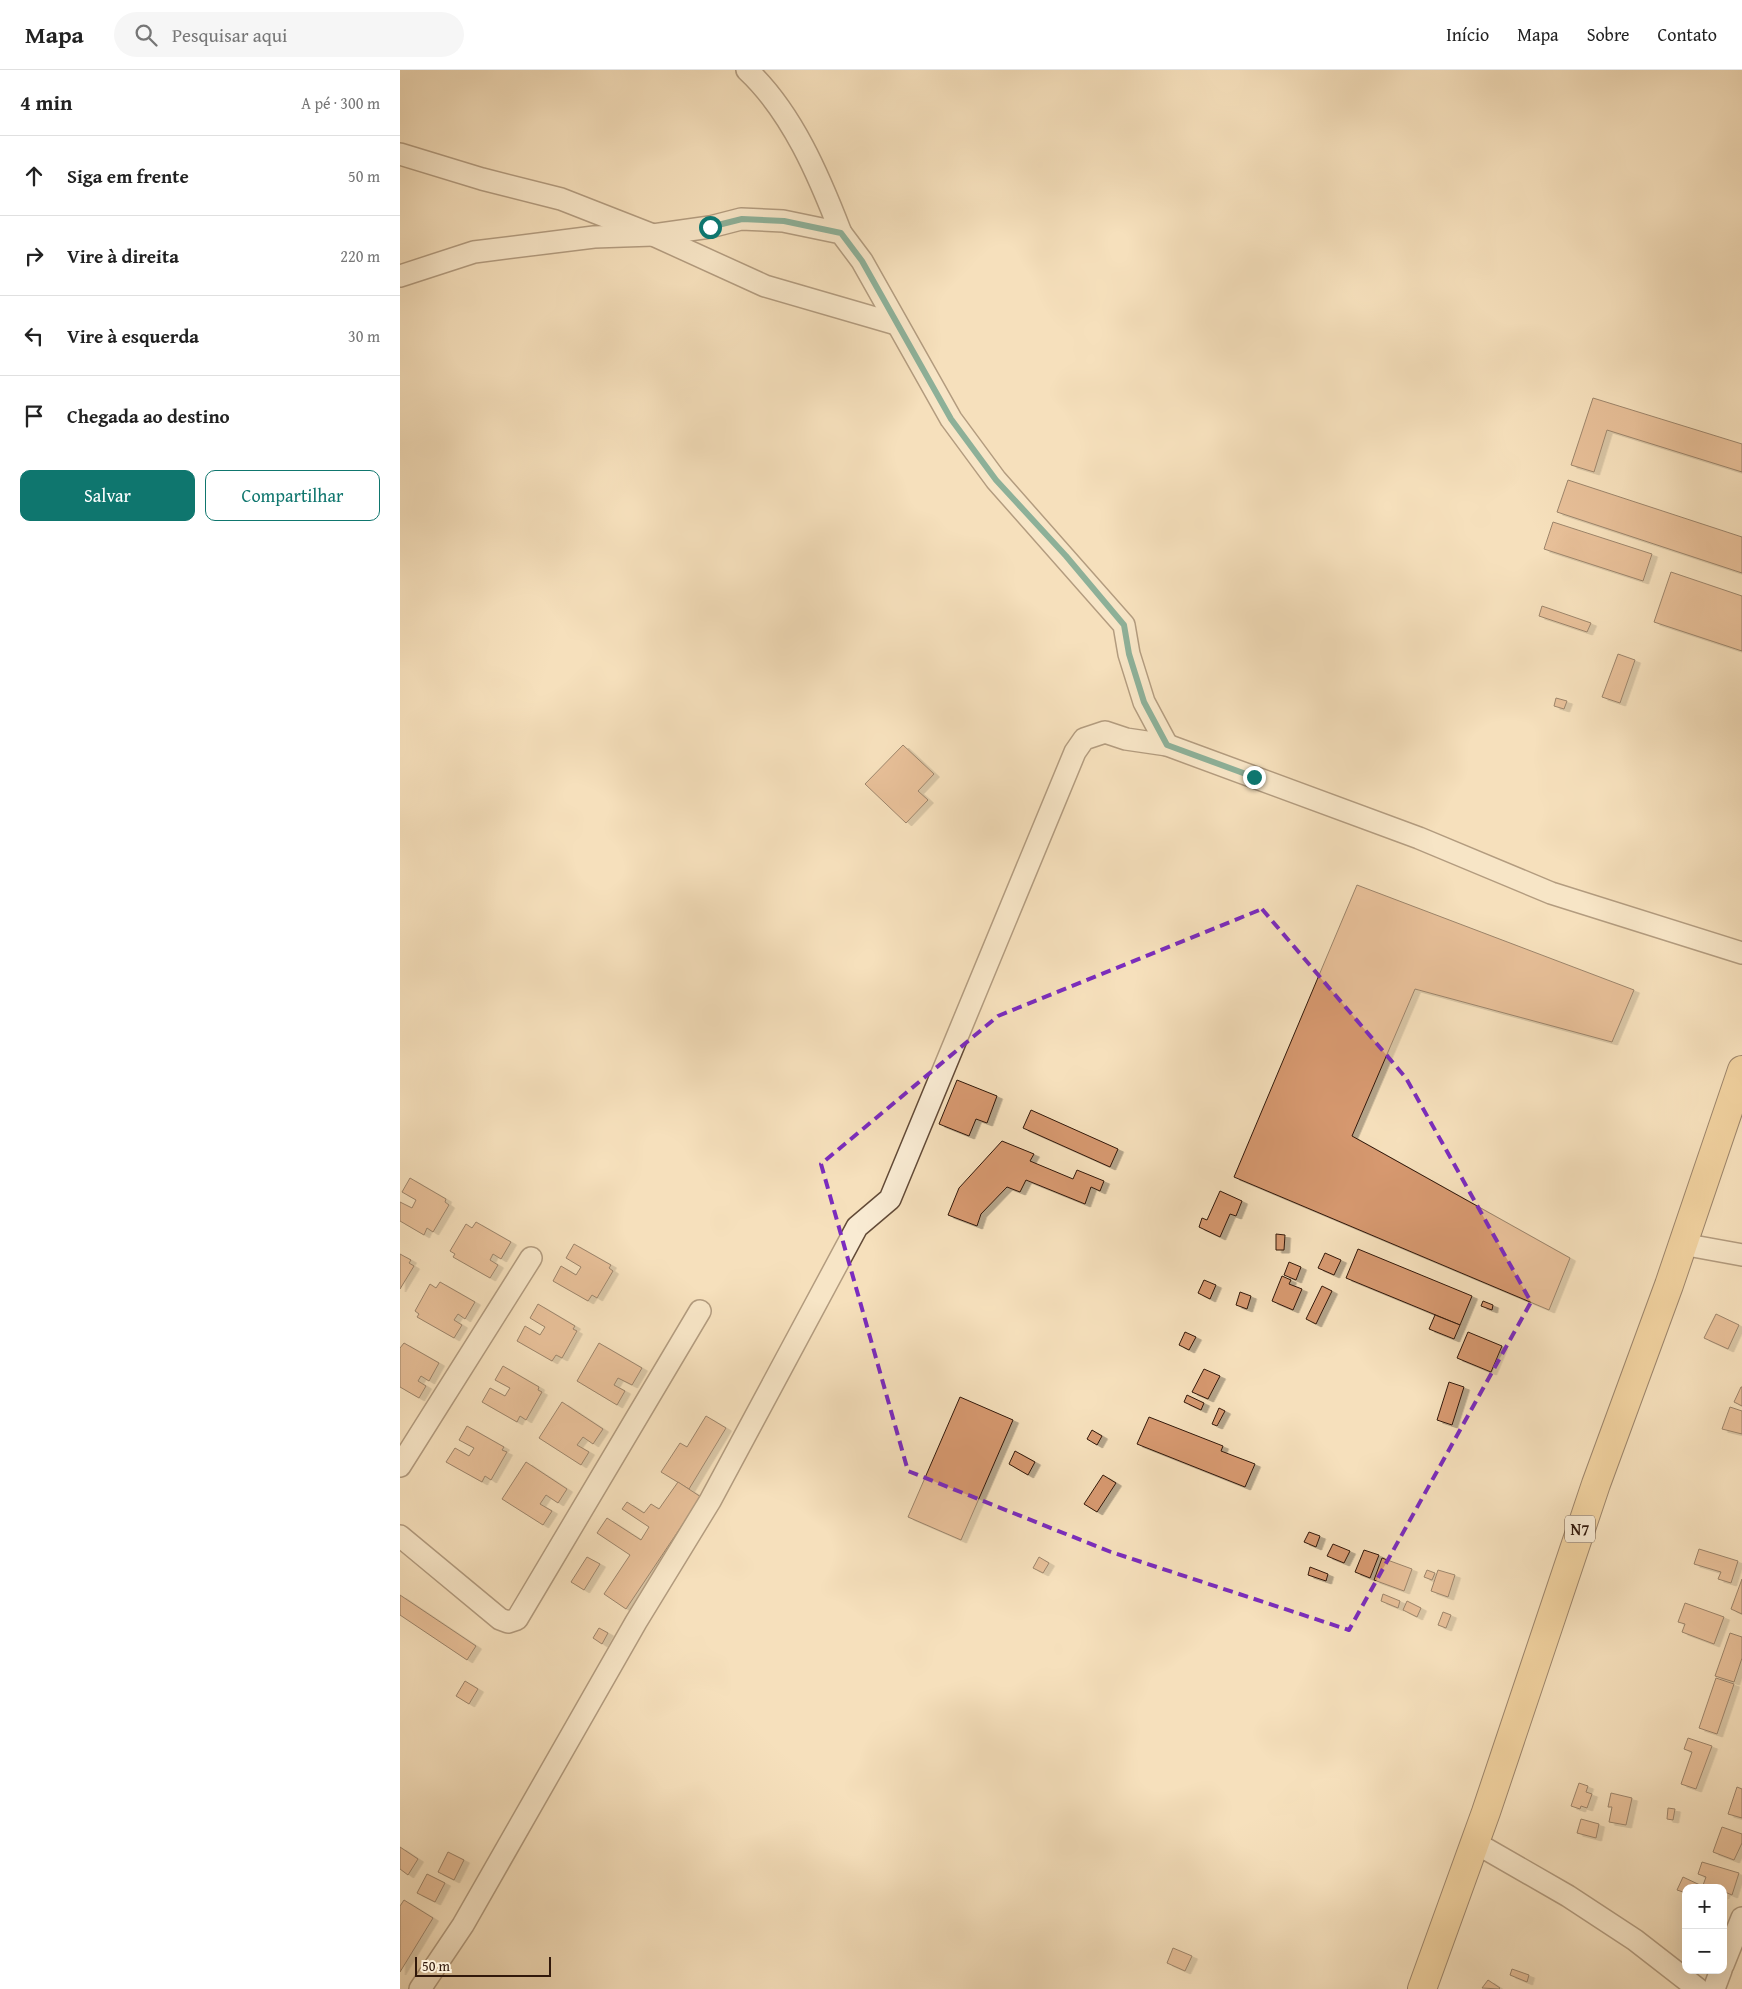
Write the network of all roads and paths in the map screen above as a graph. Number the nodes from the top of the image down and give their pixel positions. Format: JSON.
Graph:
{"nodes":[{"id":1,"x":747,"y":70,"type":"edge"},
{"id":2,"x":400,"y":154,"type":"edge"},
{"id":3,"x":841,"y":233,"type":"junction"},
{"id":4,"x":653,"y":235,"type":"junction"},
{"id":5,"x":400,"y":276,"type":"edge"},
{"id":6,"x":896,"y":324,"type":"junction"},
{"id":7,"x":1167,"y":745,"type":"junction"},
{"id":8,"x":1742,"y":953,"type":"edge"},
{"id":9,"x":1742,"y":1070,"type":"edge"},
{"id":10,"x":1682,"y":1244,"type":"junction"},
{"id":11,"x":1742,"y":1255,"type":"edge"},
{"id":12,"x":531,"y":1258,"type":"dead end"},
{"id":13,"x":700,"y":1310,"type":"dead end"},
{"id":14,"x":400,"y":1466,"type":"edge"},
{"id":15,"x":400,"y":1536,"type":"edge"},
{"id":16,"x":1474,"y":1842,"type":"junction"},
{"id":17,"x":1742,"y":1918,"type":"edge"},
{"id":18,"x":1727,"y":1955,"type":"edge"},
{"id":19,"x":1720,"y":1974,"type":"edge"},
{"id":20,"x":420,"y":1989,"type":"edge"},
{"id":21,"x":1422,"y":1989,"type":"edge"},
{"id":22,"x":1698,"y":1989,"type":"edge"},
{"id":23,"x":1714,"y":1989,"type":"edge"}],
"edges":[{"from":1,"to":3,"type":"street"},
{"from":2,"to":4,"type":"street"},
{"from":3,"to":4,"type":"street"},
{"from":3,"to":6,"type":"street"},
{"from":4,"to":5,"type":"street"},
{"from":4,"to":6,"type":"street"},
{"from":6,"to":7,"type":"street"},
{"from":7,"to":8,"type":"street"},
{"from":7,"to":20,"type":"street"},
{"from":9,"to":10,"type":"highway","number":"N7"},
{"from":10,"to":11,"type":"street"},
{"from":10,"to":16,"type":"highway","number":"N7"},
{"from":12,"to":14,"type":"street"},
{"from":13,"to":15,"type":"street"},
{"from":16,"to":21,"type":"highway","number":"N7"},
{"from":16,"to":22,"type":"street"},
{"from":17,"to":18,"type":"street"},
{"from":19,"to":23,"type":"street"}]}
